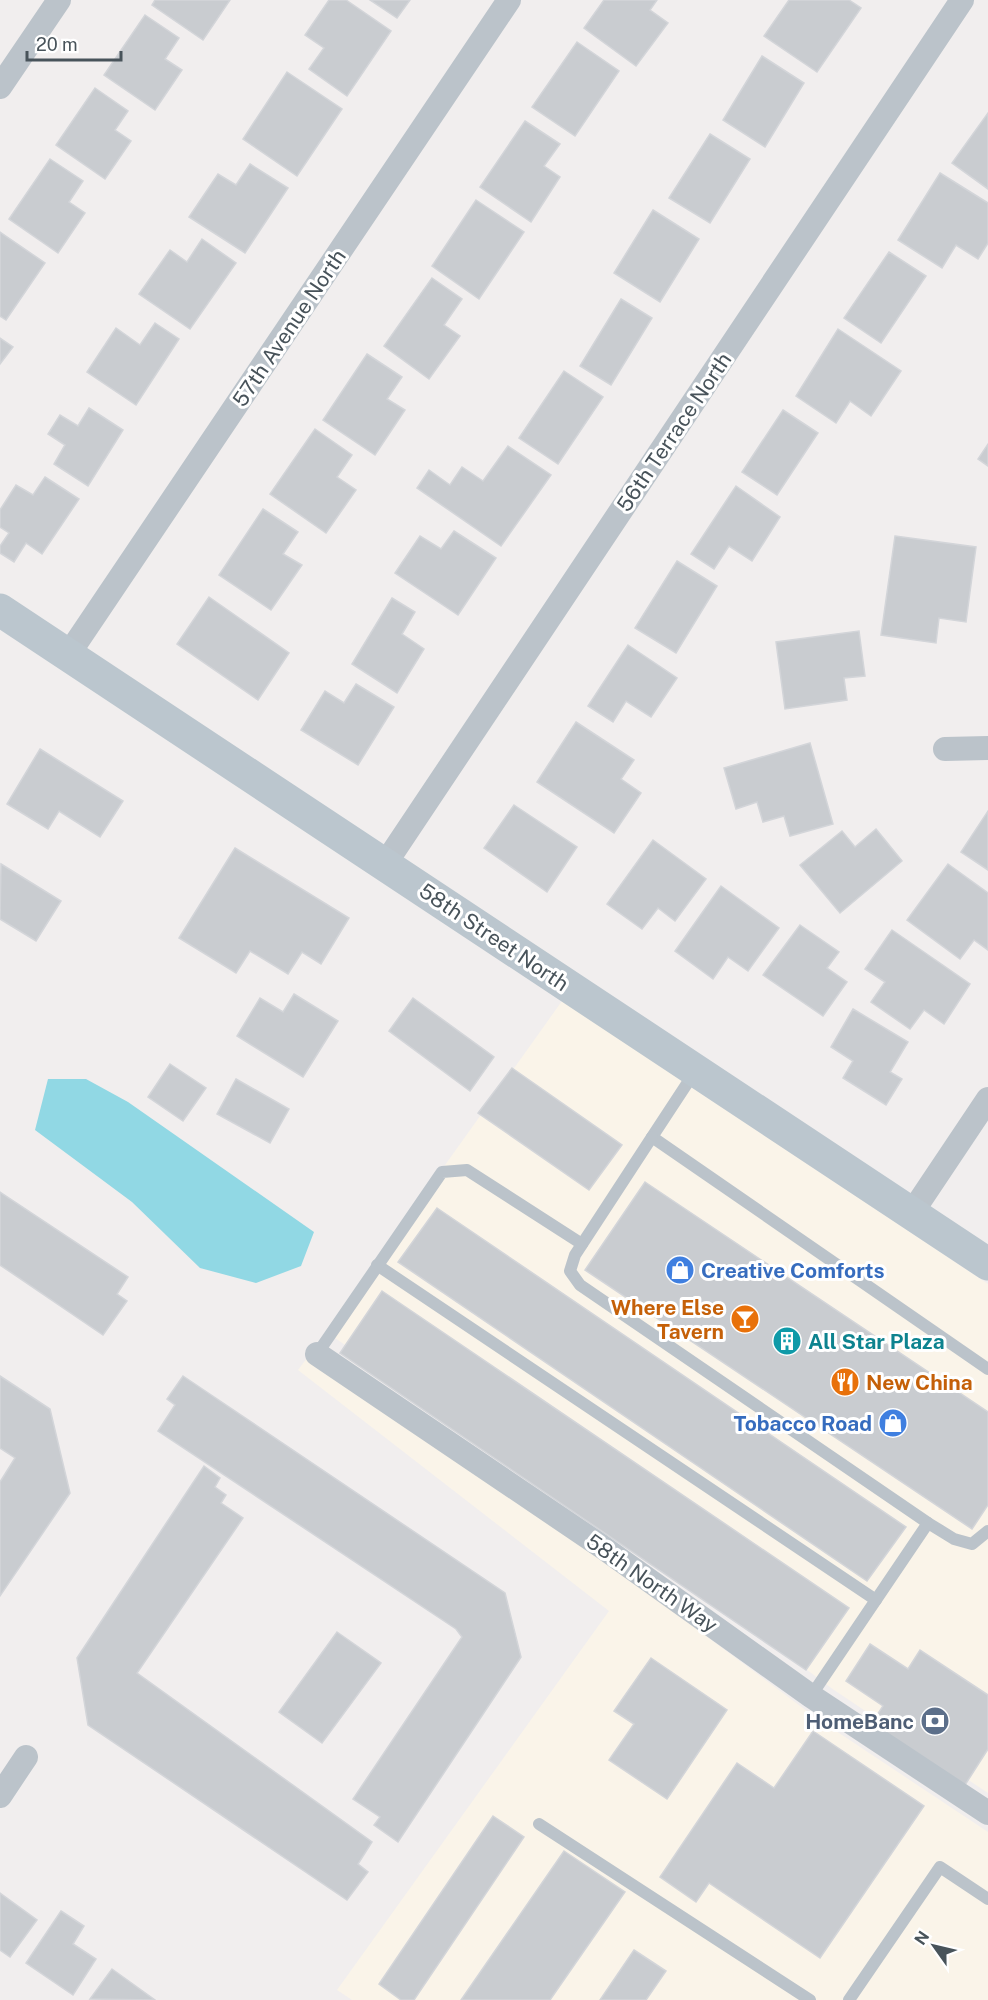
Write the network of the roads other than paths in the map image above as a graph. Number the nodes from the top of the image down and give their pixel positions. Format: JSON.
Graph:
{"nodes":[{"id":1,"x":59,"y":0,"type":"edge"},
{"id":2,"x":509,"y":0,"type":"edge"},
{"id":3,"x":962,"y":0,"type":"edge"},
{"id":4,"x":0,"y":87,"type":"edge"},
{"id":5,"x":0,"y":610,"type":"edge"},
{"id":6,"x":68,"y":655,"type":"junction"},
{"id":7,"x":988,"y":748,"type":"edge"},
{"id":8,"x":945,"y":749,"type":"dead end"},
{"id":9,"x":385,"y":864,"type":"junction"},
{"id":10,"x":696,"y":1071,"type":"junction"},
{"id":11,"x":988,"y":1099,"type":"edge"},
{"id":12,"x":652,"y":1137,"type":"junction"},
{"id":13,"x":911,"y":1214,"type":"junction"},
{"id":14,"x":582,"y":1244,"type":"junction"},
{"id":15,"x":988,"y":1264,"type":"edge"},
{"id":16,"x":377,"y":1266,"type":"junction"},
{"id":17,"x":316,"y":1354,"type":"joint"},
{"id":18,"x":988,"y":1369,"type":"edge"},
{"id":19,"x":928,"y":1523,"type":"junction"},
{"id":20,"x":988,"y":1531,"type":"edge"},
{"id":21,"x":876,"y":1600,"type":"junction"},
{"id":22,"x":811,"y":1696,"type":"junction"},
{"id":23,"x":26,"y":1757,"type":"dead end"},
{"id":24,"x":0,"y":1796,"type":"edge"},
{"id":25,"x":988,"y":1813,"type":"edge"},
{"id":26,"x":539,"y":1824,"type":"dead end"},
{"id":27,"x":988,"y":1899,"type":"edge"},
{"id":28,"x":810,"y":2000,"type":"edge"},
{"id":29,"x":849,"y":2000,"type":"edge"}],
"edges":[{"from":1,"to":4,"type":"street"},
{"from":2,"to":6,"type":"street","name":"57th Avenue North"},
{"from":3,"to":9,"type":"street","name":"56th Terrace North"},
{"from":5,"to":6,"type":"street","name":"58th Street North"},
{"from":6,"to":9,"type":"street","name":"58th Street North"},
{"from":7,"to":8,"type":"street"},
{"from":9,"to":10,"type":"street","name":"58th Street North"},
{"from":10,"to":12,"type":"lane"},
{"from":10,"to":13,"type":"street","name":"58th Street North"},
{"from":11,"to":13,"type":"street"},
{"from":12,"to":14,"type":"lane"},
{"from":12,"to":18,"type":"lane"},
{"from":13,"to":15,"type":"street","name":"58th Street North"},
{"from":14,"to":16,"type":"lane"},
{"from":14,"to":19,"type":"lane"},
{"from":16,"to":17,"type":"lane"},
{"from":16,"to":21,"type":"lane"},
{"from":17,"to":22,"type":"street","name":"58th North Way"},
{"from":19,"to":20,"type":"lane"},
{"from":19,"to":21,"type":"lane"},
{"from":21,"to":22,"type":"lane"},
{"from":22,"to":25,"type":"street","name":"58th North Way"},
{"from":23,"to":24,"type":"street"},
{"from":26,"to":28,"type":"lane"},
{"from":27,"to":29,"type":"lane"}]}
